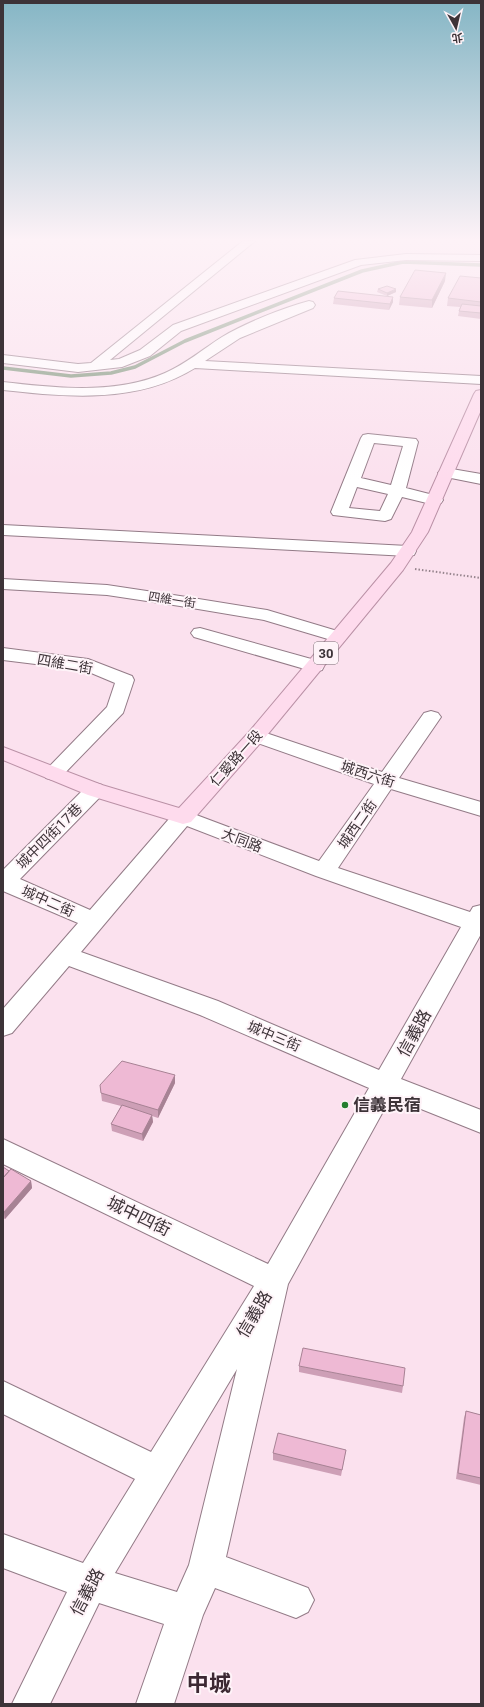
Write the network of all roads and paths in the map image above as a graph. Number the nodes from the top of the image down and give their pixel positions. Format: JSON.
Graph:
{"nodes":[{"id":1,"x":151,"y":321,"type":"edge"},
{"id":2,"x":195,"y":321,"type":"edge"},
{"id":3,"x":272,"y":321,"type":"edge"},
{"id":4,"x":3,"y":359,"type":"edge"},
{"id":5,"x":192,"y":364,"type":"junction"},
{"id":6,"x":95,"y":366,"type":"junction"},
{"id":7,"x":481,"y":380,"type":"edge"},
{"id":8,"x":3,"y":386,"type":"edge"},
{"id":9,"x":481,"y":394,"type":"edge"},
{"id":10,"x":446,"y":473,"type":"junction"},
{"id":11,"x":481,"y":479,"type":"edge"},
{"id":12,"x":352,"y":481,"type":"junction"},
{"id":13,"x":397,"y":491,"type":"junction"},
{"id":14,"x":434,"y":500,"type":"junction"},
{"id":15,"x":3,"y":530,"type":"edge"},
{"id":16,"x":408,"y":551,"type":"junction"},
{"id":17,"x":3,"y":584,"type":"edge"},
{"id":18,"x":200,"y":633,"type":"dead end"},
{"id":19,"x":338,"y":637,"type":"junction"},
{"id":20,"x":3,"y":654,"type":"edge"},
{"id":21,"x":316,"y":666,"type":"junction"},
{"id":22,"x":431,"y":717,"type":"dead end"},
{"id":23,"x":256,"y":736,"type":"junction"},
{"id":24,"x":3,"y":752,"type":"edge"},
{"id":25,"x":53,"y":773,"type":"junction"},
{"id":26,"x":387,"y":781,"type":"junction"},
{"id":27,"x":95,"y":790,"type":"junction"},
{"id":28,"x":481,"y":809,"type":"edge"},
{"id":29,"x":183,"y":817,"type":"junction"},
{"id":30,"x":324,"y":871,"type":"junction"},
{"id":31,"x":4,"y":882,"type":"edge"},
{"id":32,"x":479,"y":920,"type":"edge"},
{"id":33,"x":94,"y":921,"type":"junction"},
{"id":34,"x":64,"y":954,"type":"junction"},
{"id":35,"x":5,"y":1020,"type":"edge"},
{"id":36,"x":386,"y":1084,"type":"junction"},
{"id":37,"x":481,"y":1122,"type":"edge"},
{"id":38,"x":3,"y":1151,"type":"edge"},
{"id":39,"x":274,"y":1281,"type":"junction"},
{"id":40,"x":3,"y":1397,"type":"edge"},
{"id":41,"x":158,"y":1473,"type":"junction"},
{"id":42,"x":3,"y":1551,"type":"edge"},
{"id":43,"x":206,"y":1567,"type":"junction"},
{"id":44,"x":90,"y":1583,"type":"junction"},
{"id":45,"x":296,"y":1600,"type":"dead end"},
{"id":46,"x":186,"y":1613,"type":"junction"},
{"id":47,"x":31,"y":1704,"type":"edge"},
{"id":48,"x":155,"y":1704,"type":"edge"}],
"edges":[{"from":1,"to":6,"type":"street"},
{"from":2,"to":6,"type":"street"},
{"from":3,"to":5,"type":"street"},
{"from":4,"to":6,"type":"street"},
{"from":5,"to":7,"type":"street"},
{"from":5,"to":8,"type":"street"},
{"from":9,"to":10,"type":"main road","number":"30"},
{"from":10,"to":11,"type":"street"},
{"from":10,"to":14,"type":"main road","name":"仁愛路一段","number":"30"},
{"from":12,"to":13,"type":"street"},
{"from":12,"to":13,"type":"street"},
{"from":12,"to":13,"type":"street"},
{"from":13,"to":14,"type":"street"},
{"from":14,"to":16,"type":"main road","name":"仁愛路一段","number":"30"},
{"from":15,"to":16,"type":"street"},
{"from":16,"to":19,"type":"main road","name":"仁愛路一段","number":"30"},
{"from":17,"to":19,"type":"street","name":"四維一街"},
{"from":18,"to":21,"type":"street"},
{"from":19,"to":21,"type":"main road","name":"仁愛路一段","number":"30"},
{"from":20,"to":25,"type":"street","name":"四維二街"},
{"from":21,"to":23,"type":"main road","name":"仁愛路一段","number":"30"},
{"from":22,"to":26,"type":"street","name":"城西二街"},
{"from":23,"to":26,"type":"street","name":"城西六街"},
{"from":23,"to":29,"type":"main road","name":"仁愛路一段","number":"30"},
{"from":24,"to":25,"type":"main road","name":"大同路"},
{"from":25,"to":27,"type":"main road","name":"大同路"},
{"from":26,"to":28,"type":"street","name":"城西六街"},
{"from":26,"to":30,"type":"street","name":"城西二街"},
{"from":27,"to":29,"type":"main road","name":"大同路"},
{"from":27,"to":31,"type":"street","name":"城中四街17巷"},
{"from":29,"to":30,"type":"street","name":"大同路"},
{"from":29,"to":33,"type":"street","name":"仁愛路一段"},
{"from":30,"to":32,"type":"street","name":"大同路"},
{"from":31,"to":33,"type":"street","name":"城中二街"},
{"from":32,"to":36,"type":"street","name":"信義路"},
{"from":33,"to":34,"type":"street","name":"仁愛路一段"},
{"from":34,"to":35,"type":"street","name":"仁愛路一段"},
{"from":34,"to":36,"type":"street","name":"城中三街"},
{"from":36,"to":37,"type":"street","name":"城中三街"},
{"from":36,"to":39,"type":"street","name":"信義路"},
{"from":38,"to":39,"type":"street","name":"城中四街"},
{"from":39,"to":41,"type":"street","name":"信義路"},
{"from":39,"to":43,"type":"street"},
{"from":40,"to":41,"type":"street"},
{"from":41,"to":44,"type":"street","name":"信義路"},
{"from":42,"to":44,"type":"street"},
{"from":43,"to":45,"type":"street"},
{"from":43,"to":46,"type":"street"},
{"from":44,"to":46,"type":"street"},
{"from":44,"to":47,"type":"street","name":"信義路"},
{"from":46,"to":48,"type":"street"}]}
